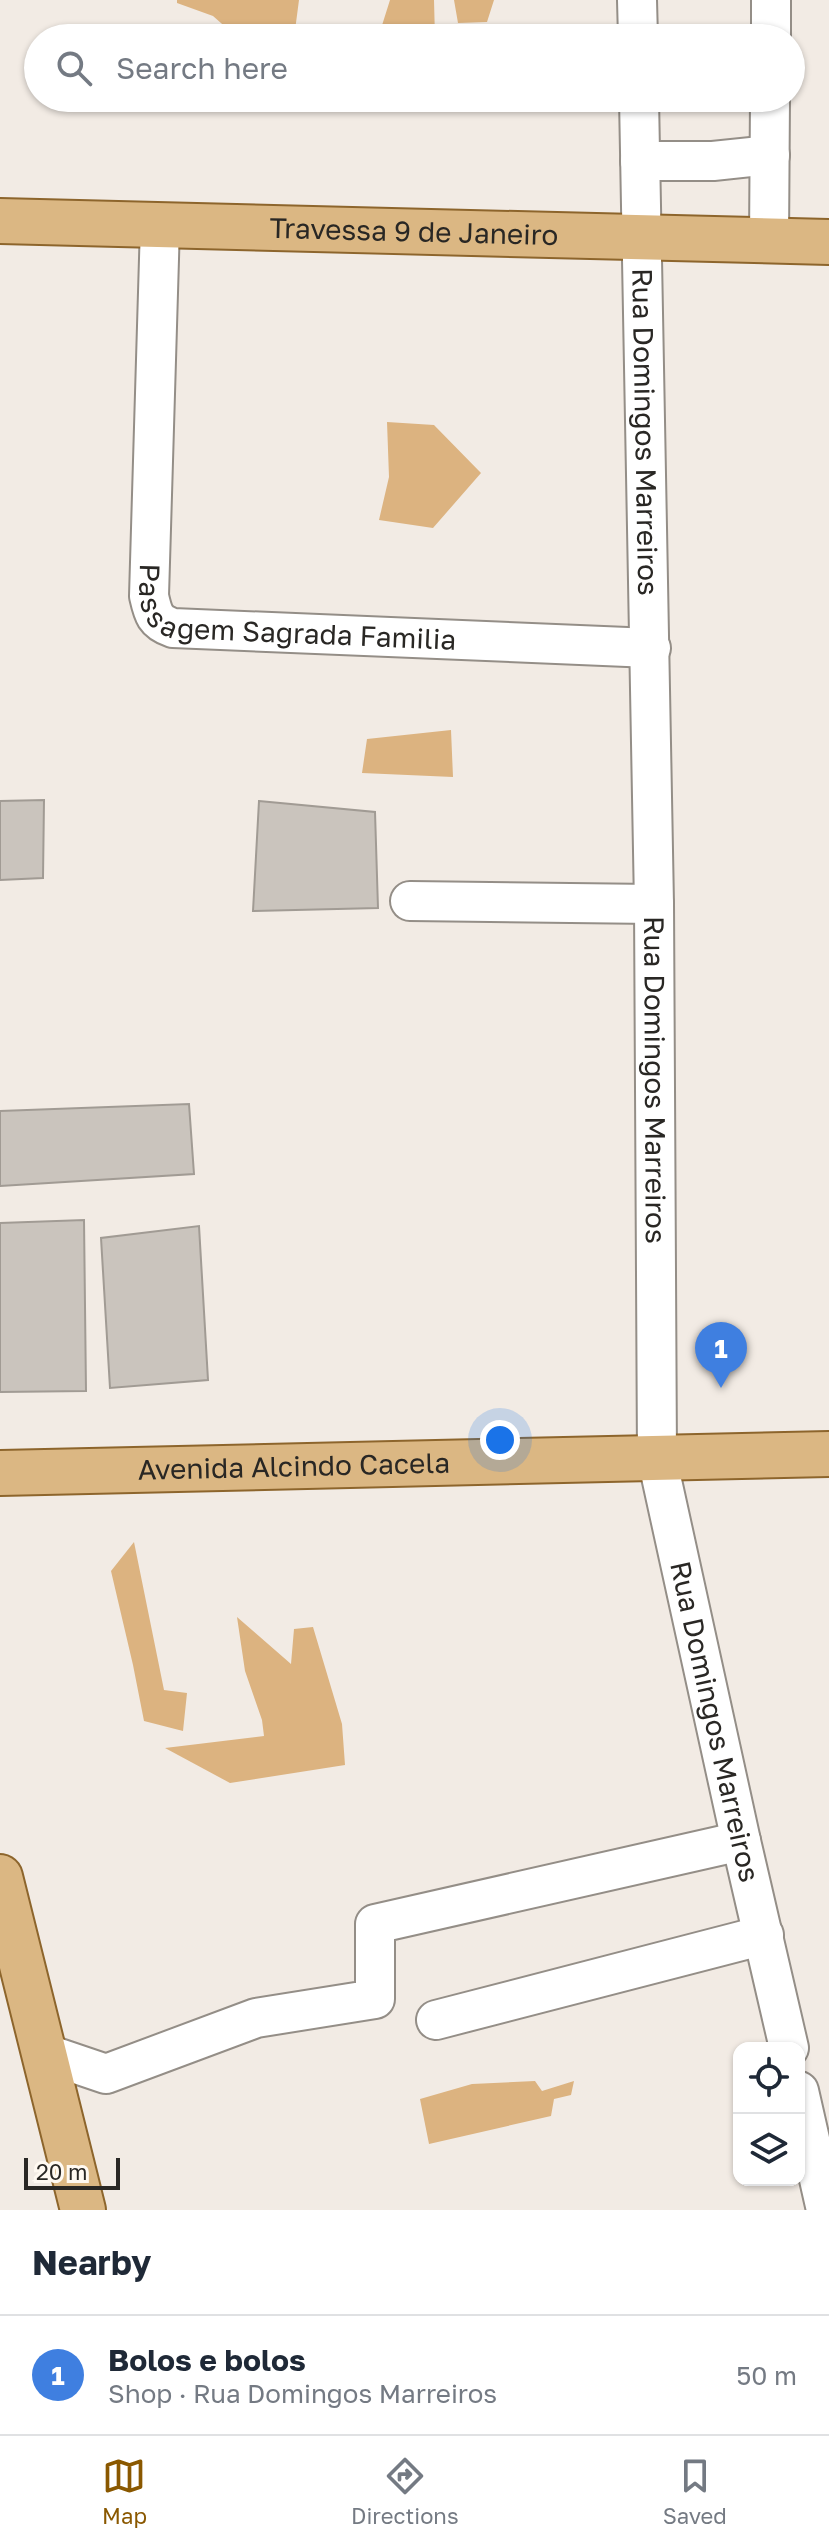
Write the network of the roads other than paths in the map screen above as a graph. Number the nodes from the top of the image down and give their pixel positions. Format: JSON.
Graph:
{"nodes":[{"id":1,"x":637,"y":0,"type":"edge"},
{"id":2,"x":771,"y":0,"type":"edge"},
{"id":3,"x":638,"y":24,"type":"edge"},
{"id":4,"x":771,"y":24,"type":"edge"},
{"id":5,"x":639,"y":112,"type":"edge"},
{"id":6,"x":770,"y":112,"type":"edge"},
{"id":7,"x":770,"y":155,"type":"junction"},
{"id":8,"x":640,"y":161,"type":"junction"},
{"id":9,"x":0,"y":221,"type":"edge"},
{"id":10,"x":160,"y":225,"type":"junction"},
{"id":11,"x":642,"y":237,"type":"junction"},
{"id":12,"x":769,"y":241,"type":"junction"},
{"id":13,"x":829,"y":242,"type":"edge"},
{"id":14,"x":651,"y":648,"type":"junction"},
{"id":15,"x":410,"y":901,"type":"dead end"},
{"id":16,"x":654,"y":904,"type":"junction"},
{"id":17,"x":829,"y":1454,"type":"edge"},
{"id":18,"x":657,"y":1458,"type":"junction"},
{"id":19,"x":0,"y":1473,"type":"edge"},
{"id":20,"x":741,"y":1841,"type":"junction"},
{"id":21,"x":0,"y":1877,"type":"edge"},
{"id":22,"x":764,"y":1935,"type":"junction"},
{"id":23,"x":436,"y":2020,"type":"dead end"},
{"id":24,"x":788,"y":2042,"type":"edge"},
{"id":25,"x":44,"y":2053,"type":"junction"},
{"id":26,"x":804,"y":2114,"type":"edge"},
{"id":27,"x":83,"y":2210,"type":"edge"},
{"id":28,"x":826,"y":2210,"type":"edge"}],
"edges":[{"from":1,"to":3,"type":"street"},
{"from":2,"to":4,"type":"street"},
{"from":5,"to":8,"type":"street","name":"Rua Domingos Marreiros"},
{"from":6,"to":7,"type":"street"},
{"from":7,"to":8,"type":"street"},
{"from":7,"to":12,"type":"street"},
{"from":8,"to":11,"type":"street","name":"Rua Domingos Marreiros"},
{"from":9,"to":10,"type":"main road","name":"Travessa 9 de Janeiro"},
{"from":10,"to":11,"type":"main road","name":"Travessa 9 de Janeiro"},
{"from":10,"to":14,"type":"street","name":"Passagem Sagrada Familia"},
{"from":11,"to":12,"type":"main road","name":"Travessa 9 de Janeiro"},
{"from":11,"to":14,"type":"street","name":"Rua Domingos Marreiros"},
{"from":12,"to":13,"type":"main road","name":"Travessa 9 de Janeiro"},
{"from":14,"to":16,"type":"street","name":"Rua Domingos Marreiros"},
{"from":15,"to":16,"type":"street"},
{"from":16,"to":18,"type":"street","name":"Rua Domingos Marreiros"},
{"from":17,"to":18,"type":"main road","name":"Avenida Alcindo Cacela"},
{"from":18,"to":19,"type":"main road","name":"Avenida Alcindo Cacela"},
{"from":18,"to":20,"type":"street","name":"Rua Domingos Marreiros"},
{"from":20,"to":22,"type":"street","name":"Rua Domingos Marreiros"},
{"from":20,"to":25,"type":"street"},
{"from":21,"to":25,"type":"main road"},
{"from":22,"to":23,"type":"street"},
{"from":22,"to":24,"type":"street","name":"Rua Domingos Marreiros"},
{"from":25,"to":27,"type":"main road"},
{"from":26,"to":28,"type":"street"}]}
